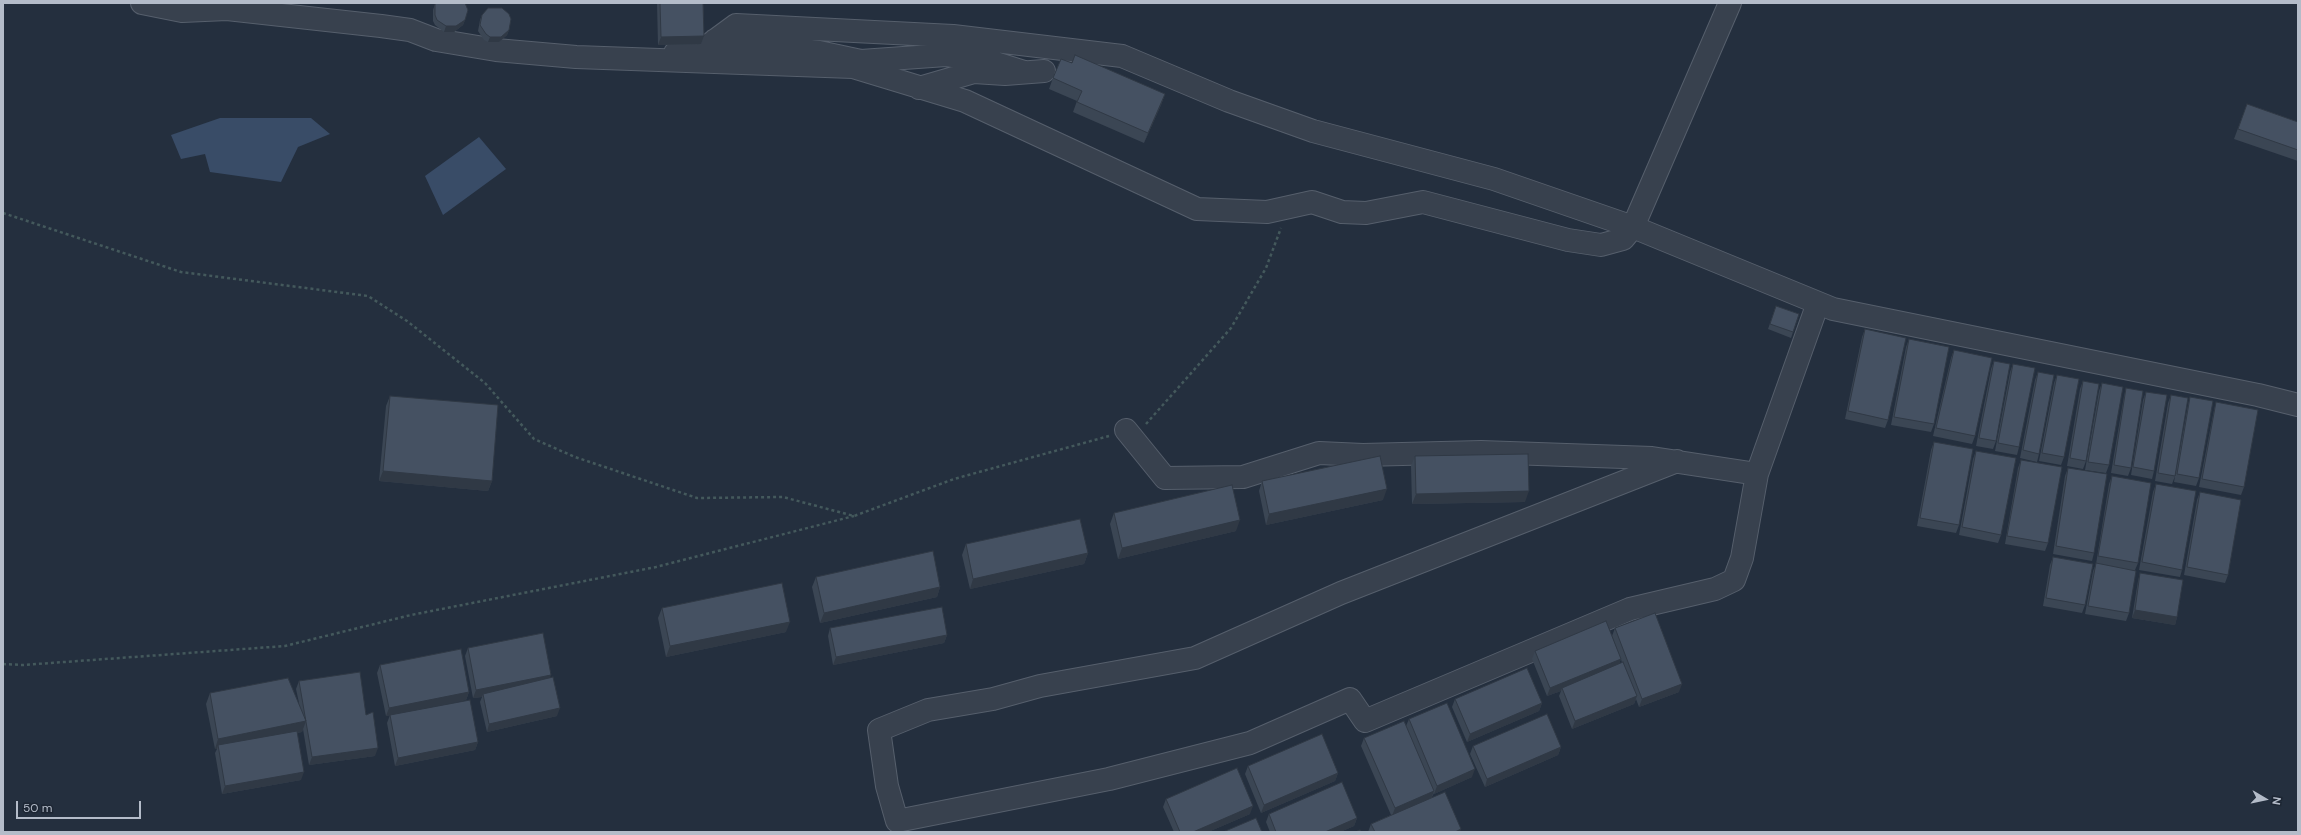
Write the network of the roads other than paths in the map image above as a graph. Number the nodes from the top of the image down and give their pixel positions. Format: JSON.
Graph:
{"nodes":[{"id":1,"x":142,"y":3,"type":"edge"},
{"id":2,"x":1730,"y":3,"type":"edge"},
{"id":3,"x":715,"y":40,"type":"junction"},
{"id":4,"x":643,"y":60,"type":"junction"},
{"id":5,"x":919,"y":88,"type":"junction"},
{"id":6,"x":1634,"y":227,"type":"junction"},
{"id":7,"x":1818,"y":303,"type":"junction"},
{"id":8,"x":2298,"y":405,"type":"edge"},
{"id":9,"x":1126,"y":430,"type":"road end"},
{"id":10,"x":1677,"y":461,"type":"junction"},
{"id":11,"x":1757,"y":474,"type":"junction"}],
"edges":[{"from":1,"to":4,"type":"street"},
{"from":2,"to":6,"type":"street"},
{"from":3,"to":4,"type":"street"},
{"from":3,"to":5,"type":"street"},
{"from":3,"to":6,"type":"street"},
{"from":4,"to":5,"type":"street"},
{"from":5,"to":6,"type":"street"},
{"from":6,"to":7,"type":"street"},
{"from":7,"to":8,"type":"street"},
{"from":7,"to":11,"type":"street"},
{"from":9,"to":10,"type":"street"},
{"from":10,"to":11,"type":"street"},
{"from":10,"to":11,"type":"street"}]}
